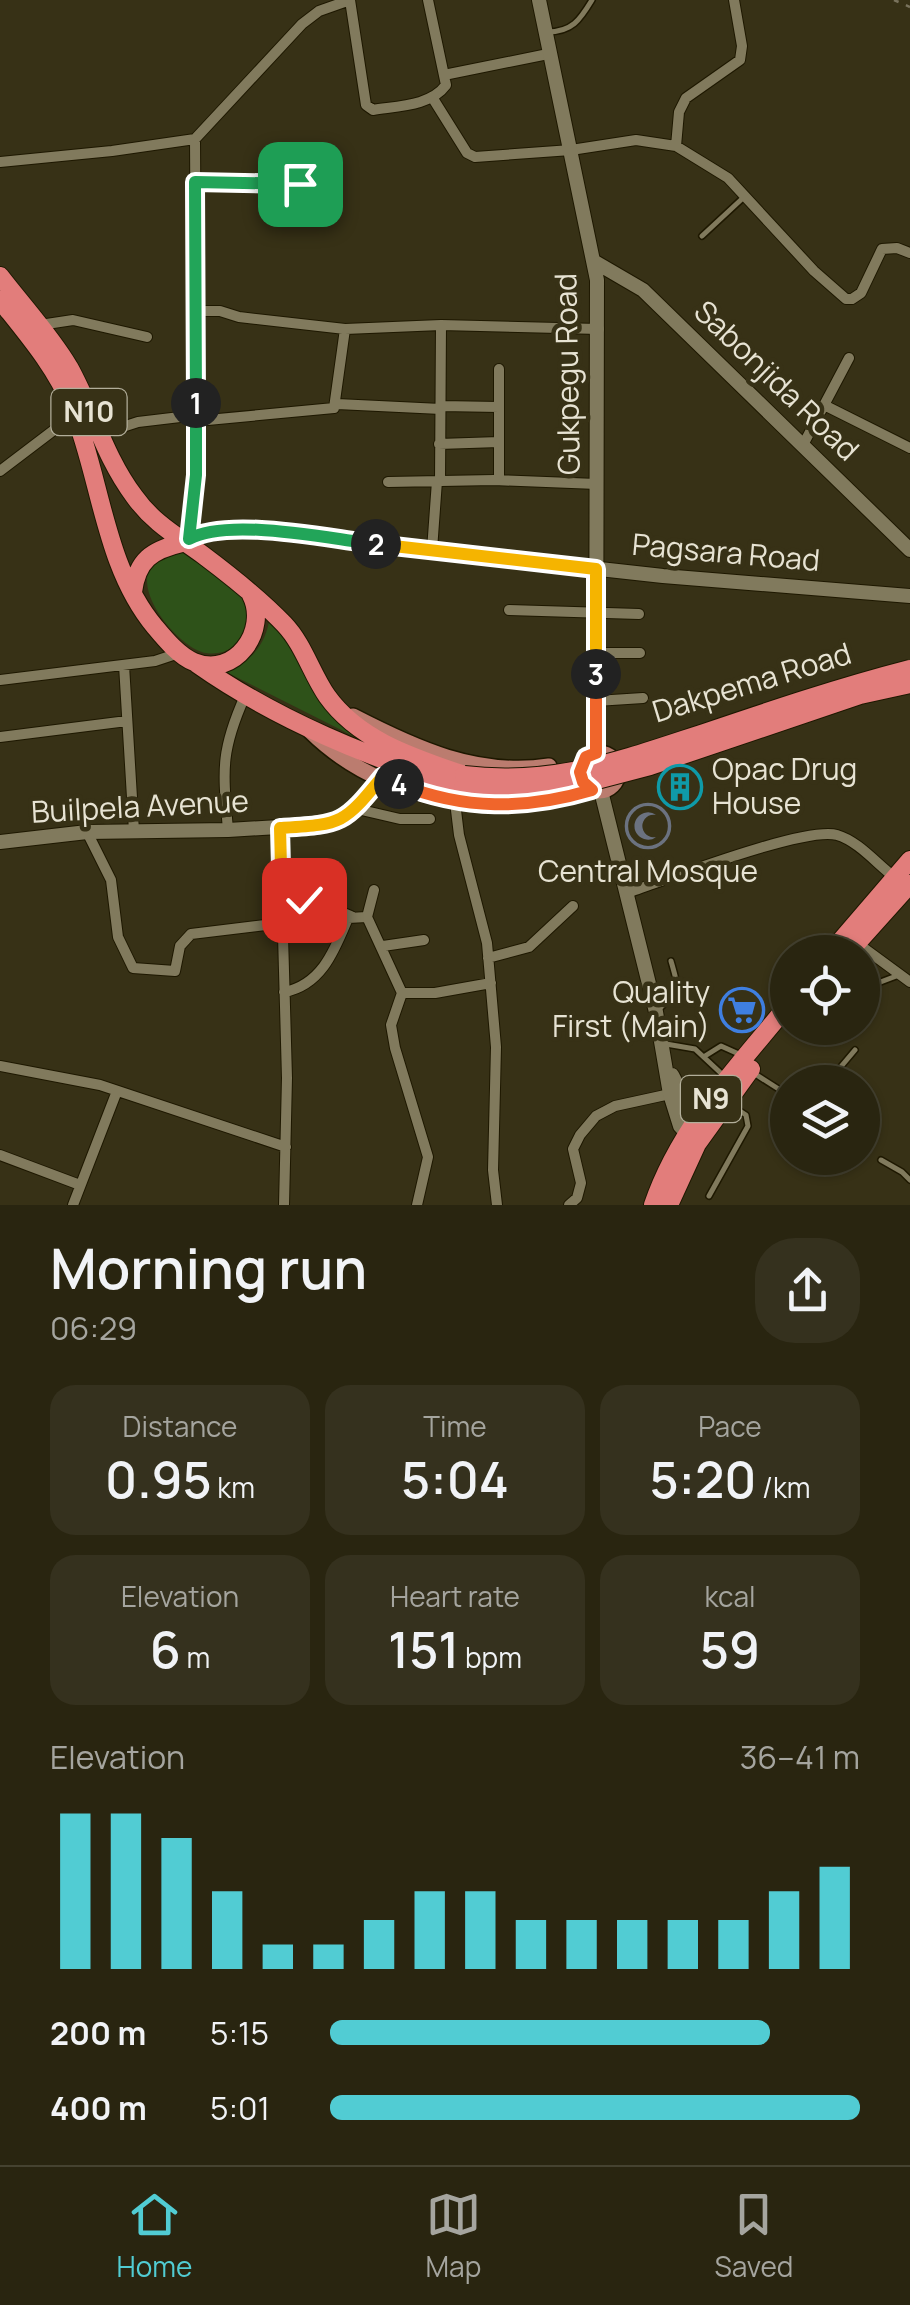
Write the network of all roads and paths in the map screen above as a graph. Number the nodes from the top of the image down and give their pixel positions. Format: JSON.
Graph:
{"nodes":[{"id":1,"x":350,"y":0,"type":"edge"},
{"id":2,"x":428,"y":0,"type":"edge"},
{"id":3,"x":539,"y":0,"type":"edge"},
{"id":4,"x":592,"y":0,"type":"edge"},
{"id":5,"x":734,"y":0,"type":"edge"},
{"id":6,"x":894,"y":0,"type":"edge"},
{"id":7,"x":337,"y":3,"type":"edge"},
{"id":8,"x":910,"y":7,"type":"edge"},
{"id":9,"x":544,"y":32,"type":"junction"},
{"id":10,"x":548,"y":54,"type":"junction"},
{"id":11,"x":444,"y":74,"type":"junction"},
{"id":12,"x":432,"y":97,"type":"junction"},
{"id":13,"x":195,"y":138,"type":"junction"},
{"id":14,"x":676,"y":146,"type":"junction"},
{"id":15,"x":571,"y":150,"type":"junction"},
{"id":16,"x":0,"y":162,"type":"edge"},
{"id":17,"x":195,"y":182,"type":"junction"},
{"id":18,"x":300,"y":184,"type":"dead end"},
{"id":19,"x":746,"y":195,"type":"junction"},
{"id":20,"x":702,"y":236,"type":"dead end"},
{"id":21,"x":910,"y":253,"type":"edge"},
{"id":22,"x":595,"y":262,"type":"junction"},
{"id":23,"x":0,"y":276,"type":"edge"},
{"id":24,"x":0,"y":300,"type":"edge"},
{"id":25,"x":195,"y":311,"type":"junction"},
{"id":26,"x":39,"y":326,"type":"junction"},
{"id":27,"x":441,"y":326,"type":"junction"},
{"id":28,"x":345,"y":329,"type":"junction"},
{"id":29,"x":599,"y":329,"type":"junction"},
{"id":30,"x":147,"y":337,"type":"dead end"},
{"id":31,"x":849,"y":358,"type":"dead end"},
{"id":32,"x":499,"y":369,"type":"dead end"},
{"id":33,"x":337,"y":404,"type":"junction"},
{"id":34,"x":824,"y":405,"type":"junction"},
{"id":35,"x":499,"y":407,"type":"junction"},
{"id":36,"x":441,"y":408,"type":"junction"},
{"id":37,"x":75,"y":414,"type":"junction"},
{"id":38,"x":196,"y":418,"type":"junction"},
{"id":39,"x":98,"y":435,"type":"junction"},
{"id":40,"x":499,"y":442,"type":"junction"},
{"id":41,"x":440,"y":444,"type":"junction"},
{"id":42,"x":803,"y":445,"type":"junction"},
{"id":43,"x":910,"y":448,"type":"edge"},
{"id":44,"x":0,"y":471,"type":"edge"},
{"id":45,"x":500,"y":480,"type":"junction"},
{"id":46,"x":438,"y":481,"type":"junction"},
{"id":47,"x":388,"y":482,"type":"dead end"},
{"id":48,"x":597,"y":484,"type":"junction"},
{"id":49,"x":186,"y":541,"type":"junction"},
{"id":50,"x":432,"y":550,"type":"junction"},
{"id":51,"x":910,"y":550,"type":"edge"},
{"id":52,"x":596,"y":569,"type":"junction"},
{"id":53,"x":132,"y":593,"type":"junction"},
{"id":54,"x":251,"y":594,"type":"junction"},
{"id":55,"x":910,"y":596,"type":"edge"},
{"id":56,"x":509,"y":610,"type":"dead end"},
{"id":57,"x":596,"y":614,"type":"junction"},
{"id":58,"x":639,"y":614,"type":"dead end"},
{"id":59,"x":180,"y":653,"type":"junction"},
{"id":60,"x":596,"y":653,"type":"junction"},
{"id":61,"x":640,"y":653,"type":"dead end"},
{"id":62,"x":197,"y":664,"type":"junction"},
{"id":63,"x":124,"y":665,"type":"junction"},
{"id":64,"x":910,"y":666,"type":"edge"},
{"id":65,"x":0,"y":680,"type":"edge"},
{"id":66,"x":910,"y":687,"type":"edge"},
{"id":67,"x":245,"y":696,"type":"junction"},
{"id":68,"x":644,"y":698,"type":"dead end"},
{"id":69,"x":596,"y":702,"type":"junction"},
{"id":70,"x":336,"y":708,"type":"junction"},
{"id":71,"x":127,"y":722,"type":"junction"},
{"id":72,"x":308,"y":728,"type":"junction"},
{"id":73,"x":0,"y":737,"type":"edge"},
{"id":74,"x":596,"y":756,"type":"junction"},
{"id":75,"x":382,"y":777,"type":"junction"},
{"id":76,"x":603,"y":787,"type":"junction"},
{"id":77,"x":461,"y":788,"type":"junction"},
{"id":78,"x":358,"y":808,"type":"junction"},
{"id":79,"x":430,"y":820,"type":"dead end"},
{"id":80,"x":280,"y":828,"type":"junction"},
{"id":81,"x":228,"y":830,"type":"junction"},
{"id":82,"x":87,"y":832,"type":"junction"},
{"id":83,"x":134,"y":832,"type":"junction"},
{"id":84,"x":0,"y":842,"type":"edge"},
{"id":85,"x":910,"y":860,"type":"edge"},
{"id":86,"x":902,"y":880,"type":"edge"},
{"id":87,"x":374,"y":890,"type":"dead end"},
{"id":88,"x":627,"y":893,"type":"junction"},
{"id":89,"x":282,"y":906,"type":"junction"},
{"id":90,"x":573,"y":906,"type":"dead end"},
{"id":91,"x":352,"y":916,"type":"junction"},
{"id":92,"x":368,"y":916,"type":"junction"},
{"id":93,"x":282,"y":924,"type":"junction"},
{"id":94,"x":848,"y":935,"type":"edge"},
{"id":95,"x":862,"y":935,"type":"edge"},
{"id":96,"x":424,"y":940,"type":"dead end"},
{"id":97,"x":383,"y":946,"type":"junction"},
{"id":98,"x":488,"y":958,"type":"junction"},
{"id":99,"x":671,"y":961,"type":"dead end"},
{"id":100,"x":880,"y":964,"type":"edge"},
{"id":101,"x":899,"y":975,"type":"junction"},
{"id":102,"x":491,"y":982,"type":"junction"},
{"id":103,"x":880,"y":982,"type":"edge"},
{"id":104,"x":910,"y":982,"type":"edge"},
{"id":105,"x":284,"y":992,"type":"junction"},
{"id":106,"x":402,"y":993,"type":"junction"},
{"id":107,"x":656,"y":1012,"type":"junction"},
{"id":108,"x":770,"y":1031,"type":"edge"},
{"id":109,"x":770,"y":1042,"type":"edge"},
{"id":110,"x":663,"y":1044,"type":"junction"},
{"id":111,"x":854,"y":1050,"type":"dead end"},
{"id":112,"x":705,"y":1056,"type":"junction"},
{"id":113,"x":666,"y":1062,"type":"junction"},
{"id":114,"x":747,"y":1064,"type":"junction"},
{"id":115,"x":842,"y":1065,"type":"edge"},
{"id":116,"x":0,"y":1066,"type":"edge"},
{"id":117,"x":727,"y":1079,"type":"junction"},
{"id":118,"x":770,"y":1081,"type":"edge"},
{"id":119,"x":118,"y":1091,"type":"junction"},
{"id":120,"x":670,"y":1094,"type":"junction"},
{"id":121,"x":725,"y":1101,"type":"junction"},
{"id":122,"x":696,"y":1131,"type":"junction"},
{"id":123,"x":286,"y":1147,"type":"junction"},
{"id":124,"x":0,"y":1155,"type":"edge"},
{"id":125,"x":881,"y":1160,"type":"dead end"},
{"id":126,"x":910,"y":1180,"type":"edge"},
{"id":127,"x":80,"y":1185,"type":"junction"},
{"id":128,"x":709,"y":1196,"type":"dead end"},
{"id":129,"x":73,"y":1205,"type":"edge"},
{"id":130,"x":284,"y":1205,"type":"edge"},
{"id":131,"x":417,"y":1205,"type":"edge"},
{"id":132,"x":497,"y":1205,"type":"edge"},
{"id":133,"x":569,"y":1205,"type":"edge"},
{"id":134,"x":653,"y":1205,"type":"edge"},
{"id":135,"x":669,"y":1205,"type":"edge"}],
"edges":[{"from":1,"to":7,"type":"street"},
{"from":1,"to":12,"type":"street"},
{"from":2,"to":11,"type":"street"},
{"from":3,"to":9,"type":"street","name":"Gukpegu Road"},
{"from":4,"to":9,"type":"lane"},
{"from":5,"to":14,"type":"street"},
{"from":6,"to":8,"type":"path"},
{"from":7,"to":13,"type":"street"},
{"from":9,"to":10,"type":"street","name":"Gukpegu Road"},
{"from":10,"to":11,"type":"street"},
{"from":10,"to":15,"type":"street","name":"Gukpegu Road"},
{"from":11,"to":12,"type":"street"},
{"from":12,"to":15,"type":"street"},
{"from":13,"to":16,"type":"street"},
{"from":13,"to":17,"type":"street"},
{"from":14,"to":15,"type":"street"},
{"from":14,"to":19,"type":"street"},
{"from":15,"to":22,"type":"street","name":"Gukpegu Road"},
{"from":17,"to":18,"type":"street"},
{"from":17,"to":25,"type":"street"},
{"from":19,"to":20,"type":"lane"},
{"from":19,"to":21,"type":"street"},
{"from":22,"to":29,"type":"street","name":"Gukpegu Road"},
{"from":22,"to":42,"type":"street","name":"Sabonjida Road"},
{"from":23,"to":26,"type":"highway","number":"N10"},
{"from":24,"to":37,"type":"highway","number":"N10"},
{"from":25,"to":28,"type":"street"},
{"from":25,"to":38,"type":"street"},
{"from":26,"to":30,"type":"street"},
{"from":26,"to":39,"type":"highway","number":"N10"},
{"from":27,"to":28,"type":"street"},
{"from":27,"to":29,"type":"street"},
{"from":27,"to":36,"type":"street"},
{"from":28,"to":33,"type":"street"},
{"from":29,"to":48,"type":"street","name":"Gukpegu Road"},
{"from":31,"to":34,"type":"street"},
{"from":32,"to":35,"type":"street"},
{"from":33,"to":36,"type":"street"},
{"from":33,"to":38,"type":"street"},
{"from":34,"to":42,"type":"street"},
{"from":34,"to":43,"type":"street"},
{"from":35,"to":36,"type":"street"},
{"from":35,"to":40,"type":"street"},
{"from":36,"to":41,"type":"street"},
{"from":37,"to":44,"type":"street"},
{"from":37,"to":53,"type":"highway","number":"N10"},
{"from":38,"to":39,"type":"street"},
{"from":38,"to":49,"type":"street"},
{"from":39,"to":49,"type":"highway","number":"N10"},
{"from":40,"to":41,"type":"street"},
{"from":40,"to":45,"type":"street"},
{"from":41,"to":46,"type":"street"},
{"from":42,"to":51,"type":"street","name":"Sabonjida Road"},
{"from":45,"to":46,"type":"street"},
{"from":45,"to":48,"type":"street"},
{"from":46,"to":47,"type":"street"},
{"from":46,"to":50,"type":"street"},
{"from":48,"to":52,"type":"street","name":"Gukpegu Road"},
{"from":49,"to":50,"type":"street","name":"Pagsara Road"},
{"from":49,"to":53,"type":"highway"},
{"from":49,"to":54,"type":"highway","number":"N10"},
{"from":50,"to":52,"type":"street","name":"Pagsara Road"},
{"from":52,"to":55,"type":"street","name":"Pagsara Road"},
{"from":52,"to":57,"type":"street","name":"Gukpegu Road"},
{"from":53,"to":59,"type":"highway","number":"N10"},
{"from":54,"to":62,"type":"highway"},
{"from":54,"to":70,"type":"highway","number":"N10"},
{"from":56,"to":57,"type":"street"},
{"from":57,"to":58,"type":"street"},
{"from":57,"to":60,"type":"street","name":"Gukpegu Road"},
{"from":59,"to":62,"type":"highway","number":"N10"},
{"from":59,"to":63,"type":"street"},
{"from":60,"to":61,"type":"street"},
{"from":60,"to":69,"type":"street","name":"Gukpegu Road"},
{"from":62,"to":67,"type":"highway","name":"Dakpema Road","number":"N10"},
{"from":63,"to":65,"type":"street"},
{"from":63,"to":71,"type":"street"},
{"from":64,"to":74,"type":"main road","name":"Dakpema Road"},
{"from":64,"to":77,"type":"highway","bridge":true},
{"from":66,"to":76,"type":"main road","name":"Dakpema Road"},
{"from":66,"to":77,"type":"highway","bridge":true},
{"from":67,"to":72,"type":"highway","name":"Dakpema Road","number":"N10"},
{"from":67,"to":81,"type":"street"},
{"from":68,"to":69,"type":"street"},
{"from":69,"to":74,"type":"street","name":"Gukpegu Road"},
{"from":70,"to":74,"type":"main road","name":"Dakpema Road"},
{"from":70,"to":77,"type":"highway"},
{"from":71,"to":73,"type":"street"},
{"from":71,"to":83,"type":"street"},
{"from":72,"to":75,"type":"main road","name":"Dakpema Road"},
{"from":72,"to":77,"type":"highway"},
{"from":74,"to":76,"type":"main road"},
{"from":74,"to":76,"type":"main road"},
{"from":75,"to":77,"type":"main road","name":"Dakpema Road"},
{"from":75,"to":78,"type":"street"},
{"from":76,"to":77,"type":"main road","name":"Dakpema Road"},
{"from":76,"to":88,"type":"street"},
{"from":77,"to":98,"type":"street"},
{"from":78,"to":79,"type":"street"},
{"from":78,"to":80,"type":"street","name":"Builpela Avenue"},
{"from":80,"to":81,"type":"street","name":"Builpela Avenue"},
{"from":80,"to":89,"type":"street"},
{"from":81,"to":83,"type":"street","name":"Builpela Avenue"},
{"from":82,"to":83,"type":"street","name":"Builpela Avenue"},
{"from":82,"to":84,"type":"street","name":"Builpela Avenue"},
{"from":82,"to":93,"type":"street"},
{"from":85,"to":86,"type":"highway"},
{"from":86,"to":88,"type":"street"},
{"from":86,"to":94,"type":"highway"},
{"from":86,"to":95,"type":"highway"},
{"from":87,"to":92,"type":"street"},
{"from":88,"to":107,"type":"street"},
{"from":89,"to":91,"type":"street"},
{"from":89,"to":93,"type":"street"},
{"from":90,"to":98,"type":"street"},
{"from":91,"to":92,"type":"street"},
{"from":91,"to":105,"type":"street"},
{"from":92,"to":97,"type":"street"},
{"from":93,"to":105,"type":"street"},
{"from":96,"to":97,"type":"street"},
{"from":97,"to":106,"type":"street"},
{"from":98,"to":102,"type":"street"},
{"from":99,"to":107,"type":"lane"},
{"from":100,"to":101,"type":"street"},
{"from":101,"to":103,"type":"lane"},
{"from":101,"to":104,"type":"street"},
{"from":102,"to":106,"type":"street"},
{"from":102,"to":132,"type":"street"},
{"from":105,"to":123,"type":"street"},
{"from":106,"to":131,"type":"street"},
{"from":107,"to":110,"type":"street"},
{"from":108,"to":114,"type":"highway","number":"N9"},
{"from":109,"to":114,"type":"highway","number":"N9"},
{"from":110,"to":112,"type":"lane"},
{"from":110,"to":113,"type":"street"},
{"from":111,"to":115,"type":"lane"},
{"from":112,"to":114,"type":"lane"},
{"from":112,"to":117,"type":"lane"},
{"from":113,"to":120,"type":"street"},
{"from":113,"to":122,"type":"street"},
{"from":114,"to":117,"type":"highway","number":"N9"},
{"from":114,"to":118,"type":"lane"},
{"from":114,"to":121,"type":"highway","number":"N9"},
{"from":116,"to":119,"type":"street"},
{"from":117,"to":122,"type":"highway","number":"N9"},
{"from":119,"to":123,"type":"street"},
{"from":119,"to":127,"type":"street"},
{"from":120,"to":122,"type":"street"},
{"from":120,"to":133,"type":"street"},
{"from":121,"to":122,"type":"highway","number":"N9"},
{"from":121,"to":128,"type":"lane"},
{"from":122,"to":134,"type":"highway","number":"N9"},
{"from":122,"to":135,"type":"highway","number":"N9"},
{"from":123,"to":130,"type":"street"},
{"from":124,"to":127,"type":"street"},
{"from":125,"to":126,"type":"lane"},
{"from":127,"to":129,"type":"street"}]}
